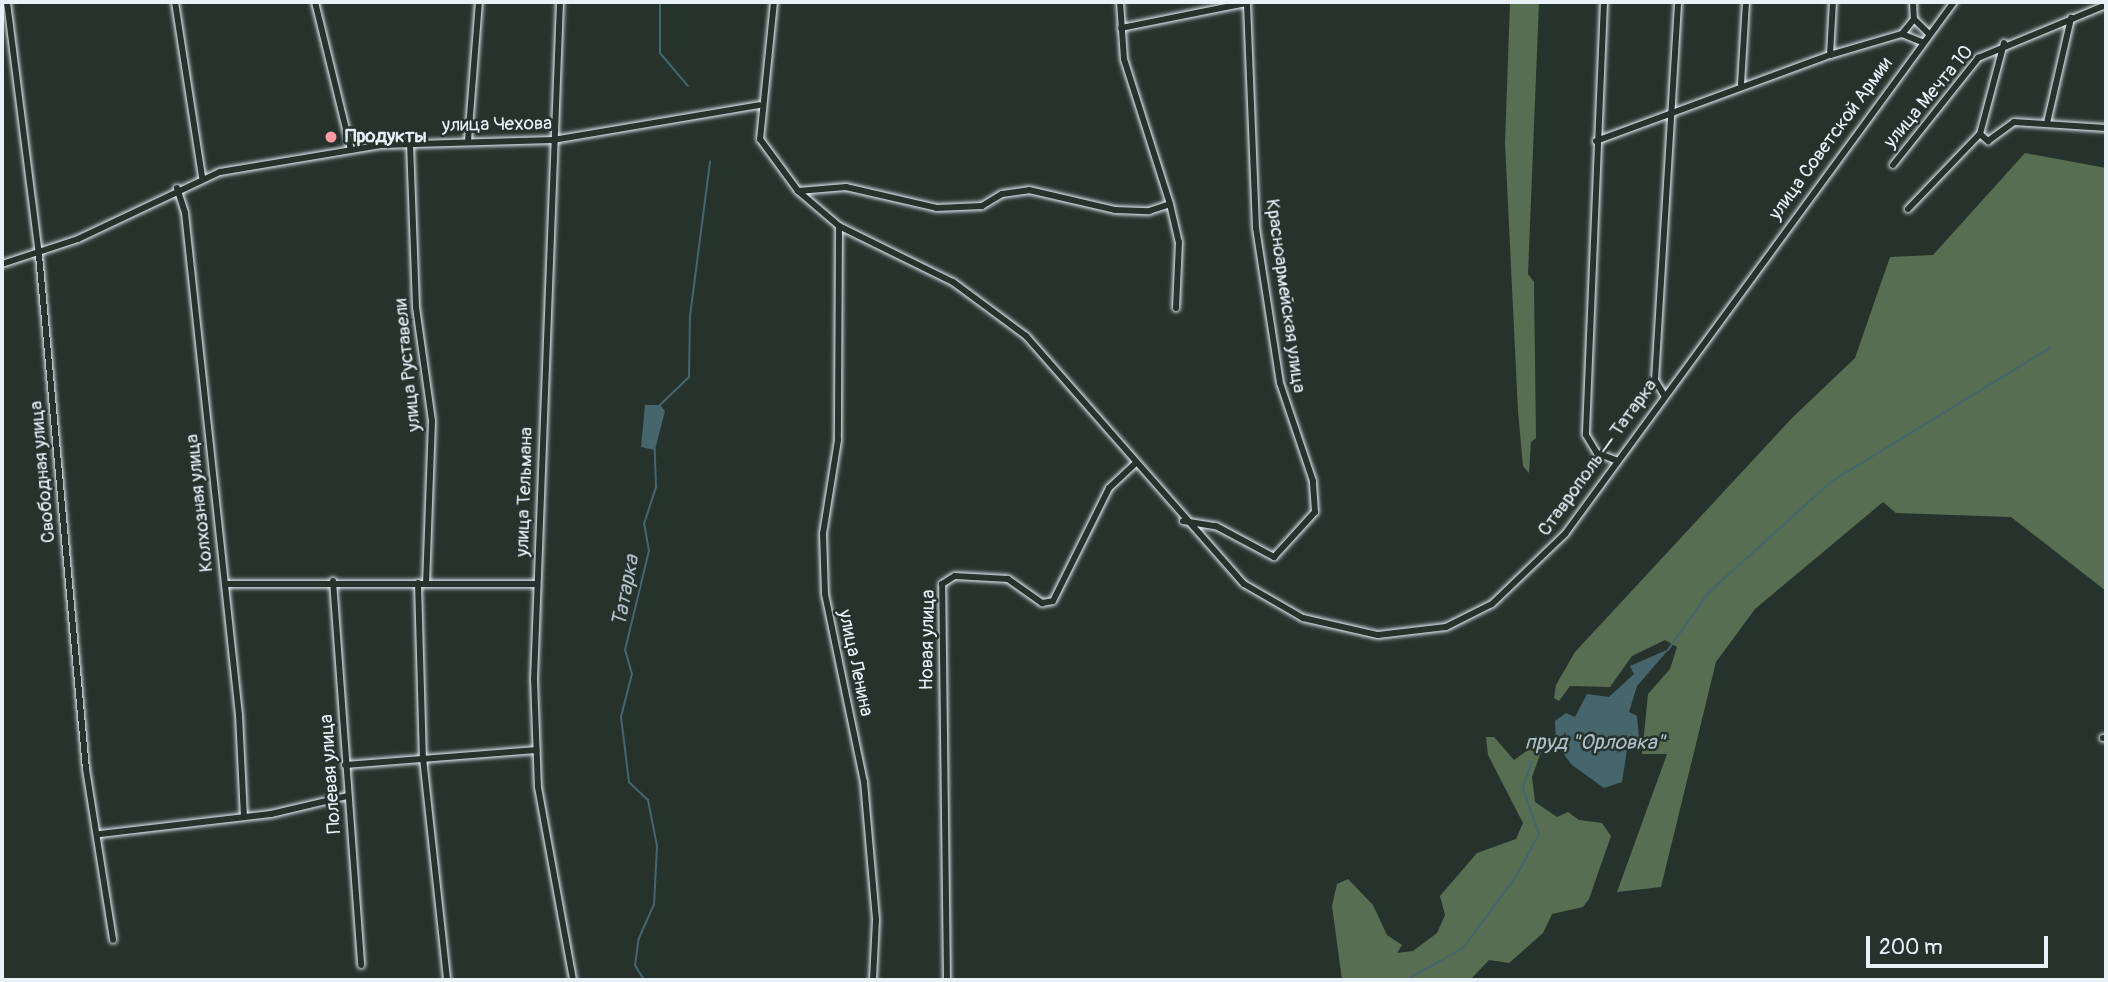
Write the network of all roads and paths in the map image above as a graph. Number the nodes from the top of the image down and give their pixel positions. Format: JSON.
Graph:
{"nodes":[{"id":1,"x":6,"y":2,"type":"edge"},
{"id":2,"x":175,"y":2,"type":"edge"},
{"id":3,"x":315,"y":2,"type":"edge"},
{"id":4,"x":479,"y":2,"type":"edge"},
{"id":5,"x":560,"y":2,"type":"edge"},
{"id":6,"x":774,"y":2,"type":"edge"},
{"id":7,"x":1120,"y":2,"type":"edge"},
{"id":8,"x":1246,"y":2,"type":"edge"},
{"id":9,"x":1604,"y":2,"type":"edge"},
{"id":10,"x":1678,"y":2,"type":"edge"},
{"id":11,"x":1746,"y":2,"type":"edge"},
{"id":12,"x":1833,"y":2,"type":"edge"},
{"id":13,"x":1913,"y":2,"type":"edge"},
{"id":14,"x":1954,"y":2,"type":"edge"},
{"id":15,"x":2106,"y":5,"type":"edge"},
{"id":16,"x":2071,"y":18,"type":"junction"},
{"id":17,"x":1914,"y":19,"type":"junction"},
{"id":18,"x":1121,"y":28,"type":"junction"},
{"id":19,"x":1928,"y":33,"type":"junction"},
{"id":20,"x":1902,"y":34,"type":"junction"},
{"id":21,"x":1922,"y":42,"type":"junction"},
{"id":22,"x":2004,"y":43,"type":"junction"},
{"id":23,"x":1830,"y":55,"type":"junction"},
{"id":24,"x":1741,"y":84,"type":"junction"},
{"id":25,"x":759,"y":104,"type":"junction"},
{"id":26,"x":1671,"y":111,"type":"junction"},
{"id":27,"x":2047,"y":124,"type":"junction"},
{"id":28,"x":2106,"y":128,"type":"edge"},
{"id":29,"x":1980,"y":134,"type":"junction"},
{"id":30,"x":554,"y":140,"type":"junction"},
{"id":31,"x":468,"y":141,"type":"junction"},
{"id":32,"x":1597,"y":141,"type":"junction"},
{"id":33,"x":410,"y":143,"type":"junction"},
{"id":34,"x":351,"y":150,"type":"junction"},
{"id":35,"x":1893,"y":164,"type":"dead end"},
{"id":36,"x":202,"y":177,"type":"junction"},
{"id":37,"x":177,"y":188,"type":"junction"},
{"id":38,"x":798,"y":191,"type":"junction"},
{"id":39,"x":1170,"y":204,"type":"junction"},
{"id":40,"x":1908,"y":209,"type":"dead end"},
{"id":41,"x":839,"y":226,"type":"junction"},
{"id":42,"x":39,"y":256,"type":"junction"},
{"id":43,"x":2,"y":264,"type":"edge"},
{"id":44,"x":1737,"y":296,"type":"joint"},
{"id":45,"x":1176,"y":308,"type":"dead end"},
{"id":46,"x":1664,"y":395,"type":"junction"},
{"id":47,"x":1618,"y":461,"type":"junction"},
{"id":48,"x":1136,"y":463,"type":"junction"},
{"id":49,"x":1183,"y":521,"type":"junction"},
{"id":50,"x":333,"y":582,"type":"junction"},
{"id":51,"x":422,"y":583,"type":"junction"},
{"id":52,"x":225,"y":584,"type":"junction"},
{"id":53,"x":537,"y":584,"type":"junction"},
{"id":54,"x":536,"y":750,"type":"junction"},
{"id":55,"x":423,"y":758,"type":"junction"},
{"id":56,"x":345,"y":765,"type":"junction"},
{"id":57,"x":348,"y":796,"type":"junction"},
{"id":58,"x":244,"y":817,"type":"junction"},
{"id":59,"x":100,"y":834,"type":"junction"},
{"id":60,"x":113,"y":940,"type":"dead end"},
{"id":61,"x":361,"y":965,"type":"dead end"},
{"id":62,"x":447,"y":980,"type":"edge"},
{"id":63,"x":573,"y":980,"type":"edge"},
{"id":64,"x":873,"y":980,"type":"edge"},
{"id":65,"x":947,"y":980,"type":"edge"}],
"edges":[{"from":1,"to":42,"type":"street","name":"Свободная улица"},
{"from":2,"to":36,"type":"street"},
{"from":3,"to":34,"type":"street"},
{"from":4,"to":31,"type":"street"},
{"from":5,"to":30,"type":"street","name":"улица Тельмана"},
{"from":6,"to":25,"type":"street"},
{"from":7,"to":18,"type":"street"},
{"from":8,"to":18,"type":"street"},
{"from":8,"to":49,"type":"street","name":"Красноармейская улица"},
{"from":9,"to":32,"type":"street"},
{"from":10,"to":26,"type":"street"},
{"from":11,"to":24,"type":"street"},
{"from":12,"to":23,"type":"street"},
{"from":13,"to":17,"type":"street"},
{"from":14,"to":19,"type":"street","name":"улица Советской Армии"},
{"from":15,"to":16,"type":"street","name":"улица Мечта 10"},
{"from":16,"to":22,"type":"street","name":"улица Мечта 10"},
{"from":16,"to":27,"type":"street"},
{"from":17,"to":19,"type":"street"},
{"from":17,"to":20,"type":"street"},
{"from":18,"to":39,"type":"street"},
{"from":19,"to":21,"type":"street","name":"улица Советской Армии"},
{"from":20,"to":21,"type":"street"},
{"from":20,"to":23,"type":"street"},
{"from":21,"to":44,"type":"street","name":"улица Советской Армии"},
{"from":22,"to":29,"type":"street"},
{"from":22,"to":35,"type":"street","name":"улица Мечта 10"},
{"from":23,"to":24,"type":"street"},
{"from":24,"to":26,"type":"street"},
{"from":25,"to":30,"type":"street","name":"улица Чехова"},
{"from":25,"to":38,"type":"street","name":"Ставрополь — Татарка"},
{"from":26,"to":32,"type":"street"},
{"from":26,"to":46,"type":"street"},
{"from":27,"to":28,"type":"street"},
{"from":27,"to":29,"type":"street"},
{"from":29,"to":40,"type":"street"},
{"from":30,"to":31,"type":"street","name":"улица Чехова"},
{"from":30,"to":53,"type":"street","name":"улица Тельмана"},
{"from":31,"to":33,"type":"street","name":"улица Чехова"},
{"from":32,"to":47,"type":"street"},
{"from":33,"to":34,"type":"street","name":"улица Чехова"},
{"from":33,"to":51,"type":"street","name":"улица Руставели"},
{"from":34,"to":36,"type":"street","name":"улица Чехова"},
{"from":36,"to":37,"type":"street","name":"улица Чехова"},
{"from":37,"to":42,"type":"street","name":"улица Чехова"},
{"from":37,"to":52,"type":"street","name":"Колхозная улица"},
{"from":38,"to":39,"type":"street"},
{"from":38,"to":41,"type":"street","name":"Ставрополь — Татарка"},
{"from":39,"to":45,"type":"street"},
{"from":41,"to":48,"type":"street","name":"Ставрополь — Татарка"},
{"from":41,"to":64,"type":"street","name":"улица Ленина"},
{"from":42,"to":43,"type":"street","name":"улица Чехова"},
{"from":42,"to":59,"type":"street","name":"Свободная улица"},
{"from":44,"to":46,"type":"street","name":"Ставрополь — Татарка"},
{"from":46,"to":47,"type":"street","name":"Ставрополь — Татарка"},
{"from":47,"to":49,"type":"street","name":"Ставрополь — Татарка"},
{"from":48,"to":49,"type":"street","name":"Ставрополь — Татарка"},
{"from":48,"to":65,"type":"street","name":"Новая улица"},
{"from":50,"to":51,"type":"street"},
{"from":50,"to":52,"type":"street"},
{"from":50,"to":56,"type":"street","name":"Полевая улица"},
{"from":51,"to":53,"type":"street"},
{"from":51,"to":55,"type":"street","name":"улица Руставели"},
{"from":52,"to":58,"type":"street","name":"Колхозная улица"},
{"from":53,"to":54,"type":"street","name":"улица Тельмана"},
{"from":54,"to":55,"type":"street"},
{"from":54,"to":63,"type":"street","name":"улица Тельмана"},
{"from":55,"to":56,"type":"street"},
{"from":55,"to":62,"type":"street"},
{"from":56,"to":57,"type":"street","name":"Полевая улица"},
{"from":57,"to":58,"type":"street"},
{"from":57,"to":61,"type":"street","name":"Полевая улица"},
{"from":58,"to":59,"type":"street"},
{"from":59,"to":60,"type":"street","name":"Свободная улица"}]}
